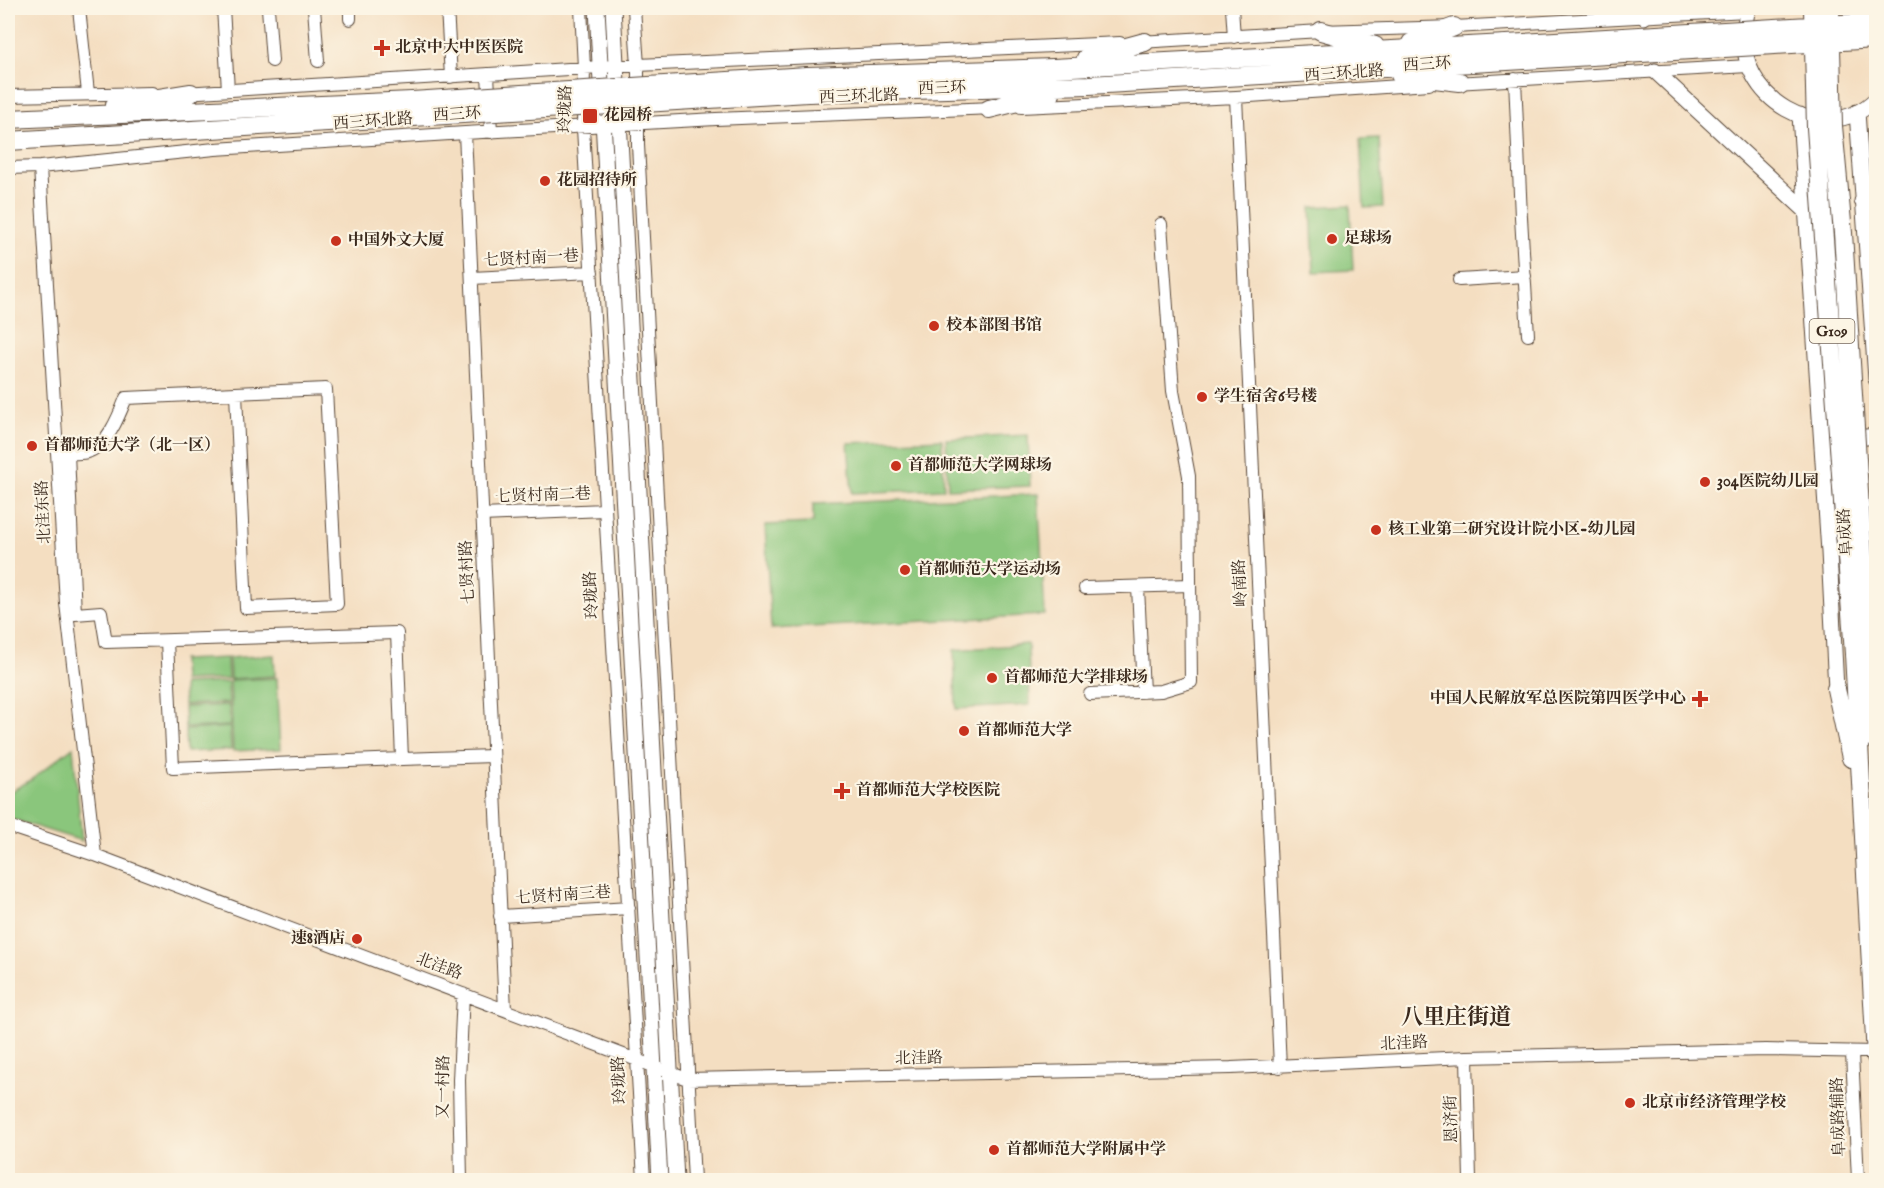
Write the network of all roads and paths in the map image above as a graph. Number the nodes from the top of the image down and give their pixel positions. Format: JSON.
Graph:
{"nodes":[{"id":1,"x":79,"y":8,"type":"edge"},
{"id":2,"x":223,"y":8,"type":"edge"},
{"id":3,"x":268,"y":8,"type":"edge"},
{"id":4,"x":314,"y":8,"type":"edge"},
{"id":5,"x":447,"y":8,"type":"edge"},
{"id":6,"x":581,"y":8,"type":"edge"},
{"id":7,"x":597,"y":8,"type":"edge"},
{"id":8,"x":613,"y":8,"type":"edge"},
{"id":9,"x":634,"y":8,"type":"edge"},
{"id":10,"x":1232,"y":8,"type":"edge"},
{"id":11,"x":1813,"y":8,"type":"edge"},
{"id":12,"x":1830,"y":8,"type":"edge"},
{"id":13,"x":1748,"y":9,"type":"edge"},
{"id":14,"x":1649,"y":12,"type":"edge"},
{"id":15,"x":1876,"y":22,"type":"edge"},
{"id":16,"x":1454,"y":27,"type":"junction"},
{"id":17,"x":1321,"y":31,"type":"junction"},
{"id":18,"x":1234,"y":37,"type":"junction"},
{"id":19,"x":1876,"y":39,"type":"edge"},
{"id":20,"x":1145,"y":42,"type":"junction"},
{"id":21,"x":1391,"y":50,"type":"junction"},
{"id":22,"x":1507,"y":53,"type":"junction"},
{"id":23,"x":272,"y":61,"type":"dead end"},
{"id":24,"x":318,"y":61,"type":"dead end"},
{"id":25,"x":713,"y":62,"type":"junction"},
{"id":26,"x":695,"y":63,"type":"junction"},
{"id":27,"x":638,"y":66,"type":"junction"},
{"id":28,"x":1748,"y":66,"type":"junction"},
{"id":29,"x":608,"y":67,"type":"junction"},
{"id":30,"x":585,"y":68,"type":"junction"},
{"id":31,"x":1053,"y":68,"type":"junction"},
{"id":32,"x":1354,"y":69,"type":"junction"},
{"id":33,"x":1656,"y":71,"type":"junction"},
{"id":34,"x":488,"y":74,"type":"junction"},
{"id":35,"x":451,"y":77,"type":"junction"},
{"id":36,"x":1515,"y":79,"type":"junction"},
{"id":37,"x":1460,"y":82,"type":"junction"},
{"id":38,"x":807,"y":85,"type":"junction"},
{"id":39,"x":1089,"y":85,"type":"junction"},
{"id":40,"x":228,"y":90,"type":"junction"},
{"id":41,"x":88,"y":93,"type":"junction"},
{"id":42,"x":191,"y":93,"type":"junction"},
{"id":43,"x":640,"y":93,"type":"junction"},
{"id":44,"x":610,"y":95,"type":"junction"},
{"id":45,"x":8,"y":96,"type":"edge"},
{"id":46,"x":584,"y":97,"type":"junction"},
{"id":47,"x":1236,"y":97,"type":"junction"},
{"id":48,"x":1876,"y":99,"type":"edge"},
{"id":49,"x":412,"y":109,"type":"junction"},
{"id":50,"x":989,"y":109,"type":"junction"},
{"id":51,"x":1857,"y":112,"type":"junction"},
{"id":52,"x":1800,"y":116,"type":"junction"},
{"id":53,"x":31,"y":118,"type":"junction"},
{"id":54,"x":8,"y":119,"type":"edge"},
{"id":55,"x":716,"y":119,"type":"junction"},
{"id":56,"x":640,"y":124,"type":"junction"},
{"id":57,"x":619,"y":126,"type":"junction"},
{"id":58,"x":603,"y":127,"type":"junction"},
{"id":59,"x":583,"y":128,"type":"junction"},
{"id":60,"x":511,"y":131,"type":"junction"},
{"id":61,"x":491,"y":132,"type":"junction"},
{"id":62,"x":465,"y":133,"type":"junction"},
{"id":63,"x":8,"y":141,"type":"edge"},
{"id":64,"x":40,"y":167,"type":"junction"},
{"id":65,"x":8,"y":168,"type":"edge"},
{"id":66,"x":1876,"y":185,"type":"edge"},
{"id":67,"x":1862,"y":201,"type":"junction"},
{"id":68,"x":1806,"y":212,"type":"junction"},
{"id":69,"x":1161,"y":224,"type":"dead end"},
{"id":70,"x":592,"y":272,"type":"junction"},
{"id":71,"x":1525,"y":276,"type":"junction"},
{"id":72,"x":472,"y":278,"type":"junction"},
{"id":73,"x":1459,"y":280,"type":"dead end"},
{"id":74,"x":1871,"y":308,"type":"junction"},
{"id":75,"x":1814,"y":312,"type":"junction"},
{"id":76,"x":1528,"y":335,"type":"dead end"},
{"id":77,"x":1876,"y":379,"type":"edge"},
{"id":78,"x":236,"y":394,"type":"junction"},
{"id":79,"x":1876,"y":436,"type":"edge"},
{"id":80,"x":1822,"y":441,"type":"junction"},
{"id":81,"x":605,"y":510,"type":"junction"},
{"id":82,"x":482,"y":515,"type":"junction"},
{"id":83,"x":1190,"y":585,"type":"junction"},
{"id":84,"x":1138,"y":586,"type":"junction"},
{"id":85,"x":1084,"y":588,"type":"dead end"},
{"id":86,"x":167,"y":641,"type":"junction"},
{"id":87,"x":1862,"y":654,"type":"junction"},
{"id":88,"x":1836,"y":689,"type":"joint"},
{"id":89,"x":1143,"y":692,"type":"junction"},
{"id":90,"x":1090,"y":694,"type":"dead end"},
{"id":91,"x":1876,"y":741,"type":"edge"},
{"id":92,"x":493,"y":756,"type":"junction"},
{"id":93,"x":402,"y":759,"type":"junction"},
{"id":94,"x":1863,"y":812,"type":"junction"},
{"id":95,"x":8,"y":826,"type":"edge"},
{"id":96,"x":94,"y":855,"type":"junction"},
{"id":97,"x":629,"y":908,"type":"junction"},
{"id":98,"x":500,"y":916,"type":"junction"},
{"id":99,"x":463,"y":994,"type":"junction"},
{"id":100,"x":505,"y":1010,"type":"junction"},
{"id":101,"x":1876,"y":1052,"type":"edge"},
{"id":102,"x":1852,"y":1053,"type":"junction"},
{"id":103,"x":1467,"y":1057,"type":"junction"},
{"id":104,"x":1876,"y":1057,"type":"edge"},
{"id":105,"x":638,"y":1060,"type":"junction"},
{"id":106,"x":654,"y":1066,"type":"junction"},
{"id":107,"x":1280,"y":1067,"type":"junction"},
{"id":108,"x":670,"y":1072,"type":"junction"},
{"id":109,"x":687,"y":1079,"type":"junction"},
{"id":110,"x":461,"y":1180,"type":"edge"},
{"id":111,"x":644,"y":1180,"type":"edge"},
{"id":112,"x":660,"y":1180,"type":"edge"},
{"id":113,"x":676,"y":1180,"type":"edge"},
{"id":114,"x":693,"y":1180,"type":"edge"},
{"id":115,"x":1470,"y":1180,"type":"edge"},
{"id":116,"x":1858,"y":1180,"type":"edge"}],
"edges":[{"from":1,"to":41,"type":"street"},
{"from":2,"to":40,"type":"street"},
{"from":3,"to":23,"type":"street"},
{"from":4,"to":24,"type":"street"},
{"from":5,"to":35,"type":"street"},
{"from":6,"to":30,"type":"street","name":"玲珑路"},
{"from":7,"to":29,"type":"main road"},
{"from":8,"to":29,"type":"main road"},
{"from":9,"to":27,"type":"street"},
{"from":10,"to":18,"type":"street"},
{"from":11,"to":87,"type":"highway","name":"阜成路","number":"G109","bridge":true},
{"from":12,"to":87,"type":"highway","name":"阜成路","number":"G109","bridge":true},
{"from":13,"to":14,"type":"street"},
{"from":13,"to":28,"type":"main road"},
{"from":14,"to":16,"type":"street"},
{"from":15,"to":22,"type":"highway","name":"西三环","bridge":true},
{"from":16,"to":17,"type":"street"},
{"from":16,"to":21,"type":"highway"},
{"from":17,"to":18,"type":"street"},
{"from":17,"to":21,"type":"highway"},
{"from":18,"to":20,"type":"street"},
{"from":19,"to":22,"type":"highway","name":"西三环","bridge":true},
{"from":20,"to":25,"type":"street"},
{"from":20,"to":31,"type":"highway"},
{"from":21,"to":22,"type":"highway","name":"西三环"},
{"from":21,"to":31,"type":"highway","name":"西三环"},
{"from":22,"to":32,"type":"highway","name":"西三环"},
{"from":25,"to":26,"type":"street"},
{"from":25,"to":55,"type":"street"},
{"from":26,"to":27,"type":"street"},
{"from":26,"to":43,"type":"street"},
{"from":27,"to":29,"type":"street"},
{"from":27,"to":43,"type":"street"},
{"from":28,"to":33,"type":"street","name":"西三环北路"},
{"from":28,"to":52,"type":"main road"},
{"from":29,"to":30,"type":"street"},
{"from":29,"to":44,"type":"main road"},
{"from":30,"to":34,"type":"street"},
{"from":30,"to":46,"type":"street","name":"玲珑路"},
{"from":31,"to":38,"type":"highway","name":"西三环"},
{"from":32,"to":37,"type":"highway"},
{"from":32,"to":39,"type":"highway","name":"西三环"},
{"from":33,"to":36,"type":"street","name":"西三环北路"},
{"from":33,"to":68,"type":"main road"},
{"from":34,"to":35,"type":"street"},
{"from":34,"to":61,"type":"street"},
{"from":35,"to":40,"type":"street"},
{"from":36,"to":37,"type":"street","name":"西三环北路"},
{"from":36,"to":71,"type":"street"},
{"from":37,"to":47,"type":"street","name":"西三环北路"},
{"from":38,"to":39,"type":"highway","name":"西三环"},
{"from":38,"to":49,"type":"highway","name":"西三环","bridge":true},
{"from":39,"to":50,"type":"highway"},
{"from":40,"to":42,"type":"street"},
{"from":41,"to":42,"type":"street"},
{"from":41,"to":45,"type":"street"},
{"from":42,"to":53,"type":"highway"},
{"from":43,"to":44,"type":"street"},
{"from":43,"to":56,"type":"street"},
{"from":44,"to":46,"type":"street"},
{"from":44,"to":57,"type":"main road"},
{"from":44,"to":58,"type":"main road"},
{"from":46,"to":59,"type":"street","name":"玲珑路"},
{"from":46,"to":60,"type":"street"},
{"from":47,"to":50,"type":"street","name":"西三环北路"},
{"from":47,"to":107,"type":"street","name":"岭南路"},
{"from":48,"to":51,"type":"main road"},
{"from":49,"to":53,"type":"highway","name":"西三环"},
{"from":49,"to":63,"type":"highway","name":"西三环"},
{"from":50,"to":55,"type":"street","name":"西三环北路"},
{"from":51,"to":52,"type":"main road"},
{"from":51,"to":67,"type":"main road"},
{"from":52,"to":68,"type":"main road","name":"阜成路"},
{"from":53,"to":54,"type":"highway","name":"西三环"},
{"from":55,"to":56,"type":"street","name":"西三环北路"},
{"from":56,"to":57,"type":"street","name":"西三环北路"},
{"from":56,"to":109,"type":"street"},
{"from":57,"to":58,"type":"street","name":"西三环北路"},
{"from":57,"to":108,"type":"main road"},
{"from":58,"to":59,"type":"street","name":"西三环北路"},
{"from":58,"to":106,"type":"main road"},
{"from":59,"to":60,"type":"street","name":"西三环北路"},
{"from":59,"to":70,"type":"street","name":"玲珑路"},
{"from":60,"to":61,"type":"street","name":"西三环北路"},
{"from":61,"to":62,"type":"street","name":"西三环北路"},
{"from":62,"to":64,"type":"street","name":"西三环北路"},
{"from":62,"to":72,"type":"street","name":"七贤村路"},
{"from":64,"to":65,"type":"street","name":"西三环北路"},
{"from":64,"to":96,"type":"street","name":"北洼东路"},
{"from":66,"to":67,"type":"main road"},
{"from":67,"to":74,"type":"main road"},
{"from":68,"to":75,"type":"main road","name":"阜成路"},
{"from":69,"to":83,"type":"street"},
{"from":70,"to":72,"type":"street","name":"七贤村南一巷"},
{"from":70,"to":81,"type":"street","name":"玲珑路"},
{"from":71,"to":73,"type":"street"},
{"from":71,"to":76,"type":"street"},
{"from":72,"to":82,"type":"street","name":"七贤村路"},
{"from":74,"to":75,"type":"main road"},
{"from":74,"to":77,"type":"main road"},
{"from":75,"to":80,"type":"main road","name":"阜成路"},
{"from":78,"to":78,"type":"street"},
{"from":78,"to":86,"type":"street"},
{"from":79,"to":80,"type":"main road"},
{"from":80,"to":88,"type":"main road","name":"阜成路"},
{"from":81,"to":82,"type":"street","name":"七贤村南二巷"},
{"from":81,"to":97,"type":"street","name":"玲珑路"},
{"from":82,"to":92,"type":"street","name":"七贤村路"},
{"from":83,"to":84,"type":"street"},
{"from":83,"to":89,"type":"street"},
{"from":84,"to":85,"type":"street"},
{"from":84,"to":89,"type":"street"},
{"from":86,"to":93,"type":"street"},
{"from":86,"to":93,"type":"street"},
{"from":87,"to":91,"type":"highway","name":"阜成路","number":"G109"},
{"from":87,"to":94,"type":"highway","name":"阜成路","number":"G109"},
{"from":88,"to":94,"type":"highway"},
{"from":89,"to":90,"type":"street"},
{"from":92,"to":93,"type":"street"},
{"from":92,"to":98,"type":"street","name":"七贤村路"},
{"from":94,"to":101,"type":"highway","name":"阜成路","number":"G109"},
{"from":95,"to":96,"type":"street","name":"北洼路"},
{"from":96,"to":99,"type":"street","name":"北洼路"},
{"from":97,"to":98,"type":"street","name":"七贤村南三巷"},
{"from":97,"to":105,"type":"street","name":"玲珑路"},
{"from":98,"to":100,"type":"street","name":"七贤村路"},
{"from":99,"to":100,"type":"street","name":"北洼路"},
{"from":99,"to":110,"type":"street","name":"又一村路"},
{"from":100,"to":105,"type":"street","name":"北洼路"},
{"from":101,"to":102,"type":"street","name":"北洼路"},
{"from":101,"to":104,"type":"highway","name":"阜成路","number":"G109"},
{"from":102,"to":103,"type":"street","name":"北洼路"},
{"from":102,"to":116,"type":"street","name":"阜成路辅路"},
{"from":103,"to":107,"type":"street","name":"北洼路"},
{"from":103,"to":115,"type":"street","name":"恩济街"},
{"from":105,"to":106,"type":"street","name":"北洼路"},
{"from":105,"to":111,"type":"street","name":"玲珑路"},
{"from":106,"to":108,"type":"street","name":"北洼路"},
{"from":106,"to":112,"type":"main road"},
{"from":107,"to":109,"type":"street","name":"北洼路"},
{"from":108,"to":109,"type":"street","name":"北洼路"},
{"from":108,"to":113,"type":"main road"},
{"from":109,"to":114,"type":"street"}]}
